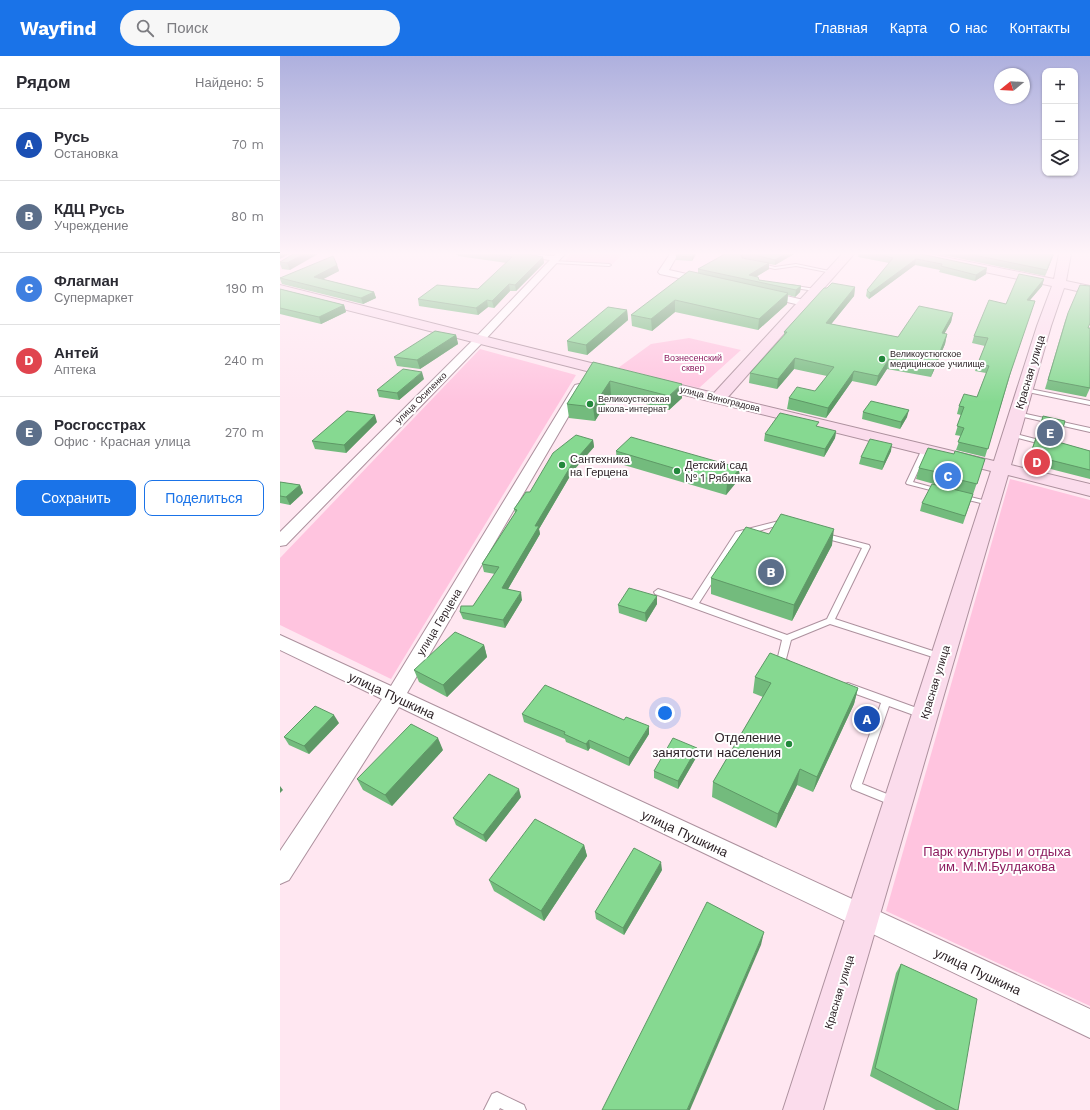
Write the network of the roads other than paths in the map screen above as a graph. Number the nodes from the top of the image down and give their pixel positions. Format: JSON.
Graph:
{"nodes":[{"id":1,"x":335,"y":303,"type":"edge"},
{"id":2,"x":514,"y":303,"type":"edge"},
{"id":3,"x":804,"y":303,"type":"edge"},
{"id":4,"x":1052,"y":303,"type":"edge"},
{"id":5,"x":479,"y":340,"type":"junction"},
{"id":6,"x":591,"y":368,"type":"junction"},
{"id":7,"x":1026,"y":390,"type":"junction"},
{"id":8,"x":717,"y":399,"type":"junction"},
{"id":9,"x":1090,"y":403,"type":"edge"},
{"id":10,"x":1014,"y":425,"type":"junction"},
{"id":11,"x":1090,"y":430,"type":"edge"},
{"id":12,"x":1055,"y":445,"type":"edge"},
{"id":13,"x":925,"y":449,"type":"junction"},
{"id":14,"x":1000,"y":468,"type":"junction"},
{"id":15,"x":1090,"y":490,"type":"edge"},
{"id":16,"x":989,"y":503,"type":"junction"},
{"id":17,"x":794,"y":527,"type":"edge"},
{"id":18,"x":815,"y":533,"type":"edge"},
{"id":19,"x":280,"y":541,"type":"edge"},
{"id":20,"x":658,"y":592,"type":"dead end"},
{"id":21,"x":694,"y":604,"type":"junction"},
{"id":22,"x":830,"y":621,"type":"junction"},
{"id":23,"x":787,"y":638,"type":"junction"},
{"id":24,"x":280,"y":642,"type":"edge"},
{"id":25,"x":942,"y":657,"type":"junction"},
{"id":26,"x":795,"y":666,"type":"edge"},
{"id":27,"x":837,"y":683,"type":"edge"},
{"id":28,"x":395,"y":696,"type":"junction"},
{"id":29,"x":886,"y":702,"type":"junction"},
{"id":30,"x":924,"y":715,"type":"junction"},
{"id":31,"x":898,"y":803,"type":"junction"},
{"id":32,"x":280,"y":872,"type":"edge"},
{"id":33,"x":862,"y":918,"type":"junction"},
{"id":34,"x":1090,"y":1024,"type":"edge"},
{"id":35,"x":491,"y":1110,"type":"edge"},
{"id":36,"x":519,"y":1110,"type":"edge"},
{"id":37,"x":803,"y":1110,"type":"edge"}],
"edges":[{"from":1,"to":5,"type":"street","name":"улица Виноградова"},
{"from":2,"to":5,"type":"street","name":"улица Осипенко"},
{"from":3,"to":8,"type":"street"},
{"from":4,"to":7,"type":"street","name":"Красная улица"},
{"from":5,"to":6,"type":"street","name":"улица Виноградова"},
{"from":5,"to":19,"type":"street","name":"улица Осипенко"},
{"from":6,"to":8,"type":"street","name":"улица Виноградова"},
{"from":6,"to":28,"type":"street","name":"улица Герцена"},
{"from":7,"to":9,"type":"lane"},
{"from":7,"to":10,"type":"street","name":"Красная улица"},
{"from":8,"to":13,"type":"street","name":"улица Виноградова"},
{"from":10,"to":11,"type":"lane"},
{"from":10,"to":12,"type":"lane"},
{"from":10,"to":14,"type":"street","name":"Красная улица"},
{"from":13,"to":14,"type":"street","name":"улица Виноградова"},
{"from":13,"to":16,"type":"lane"},
{"from":14,"to":15,"type":"street","name":"улица Виноградова"},
{"from":14,"to":16,"type":"street","name":"Красная улица"},
{"from":16,"to":25,"type":"street","name":"Красная улица"},
{"from":17,"to":21,"type":"lane"},
{"from":18,"to":22,"type":"lane"},
{"from":20,"to":21,"type":"lane"},
{"from":21,"to":23,"type":"lane"},
{"from":22,"to":23,"type":"lane"},
{"from":22,"to":25,"type":"lane"},
{"from":23,"to":26,"type":"lane"},
{"from":24,"to":28,"type":"street","name":"улица Пушкина"},
{"from":25,"to":30,"type":"street","name":"Красная улица"},
{"from":27,"to":29,"type":"lane"},
{"from":28,"to":32,"type":"street","name":"улица Герцена"},
{"from":28,"to":33,"type":"street","name":"улица Пушкина"},
{"from":29,"to":30,"type":"lane"},
{"from":29,"to":31,"type":"lane"},
{"from":30,"to":31,"type":"street","name":"Красная улица"},
{"from":31,"to":33,"type":"street","name":"Красная улица"},
{"from":33,"to":34,"type":"street","name":"улица Пушкина"},
{"from":33,"to":37,"type":"street","name":"Красная улица"},
{"from":35,"to":36,"type":"lane"}]}
